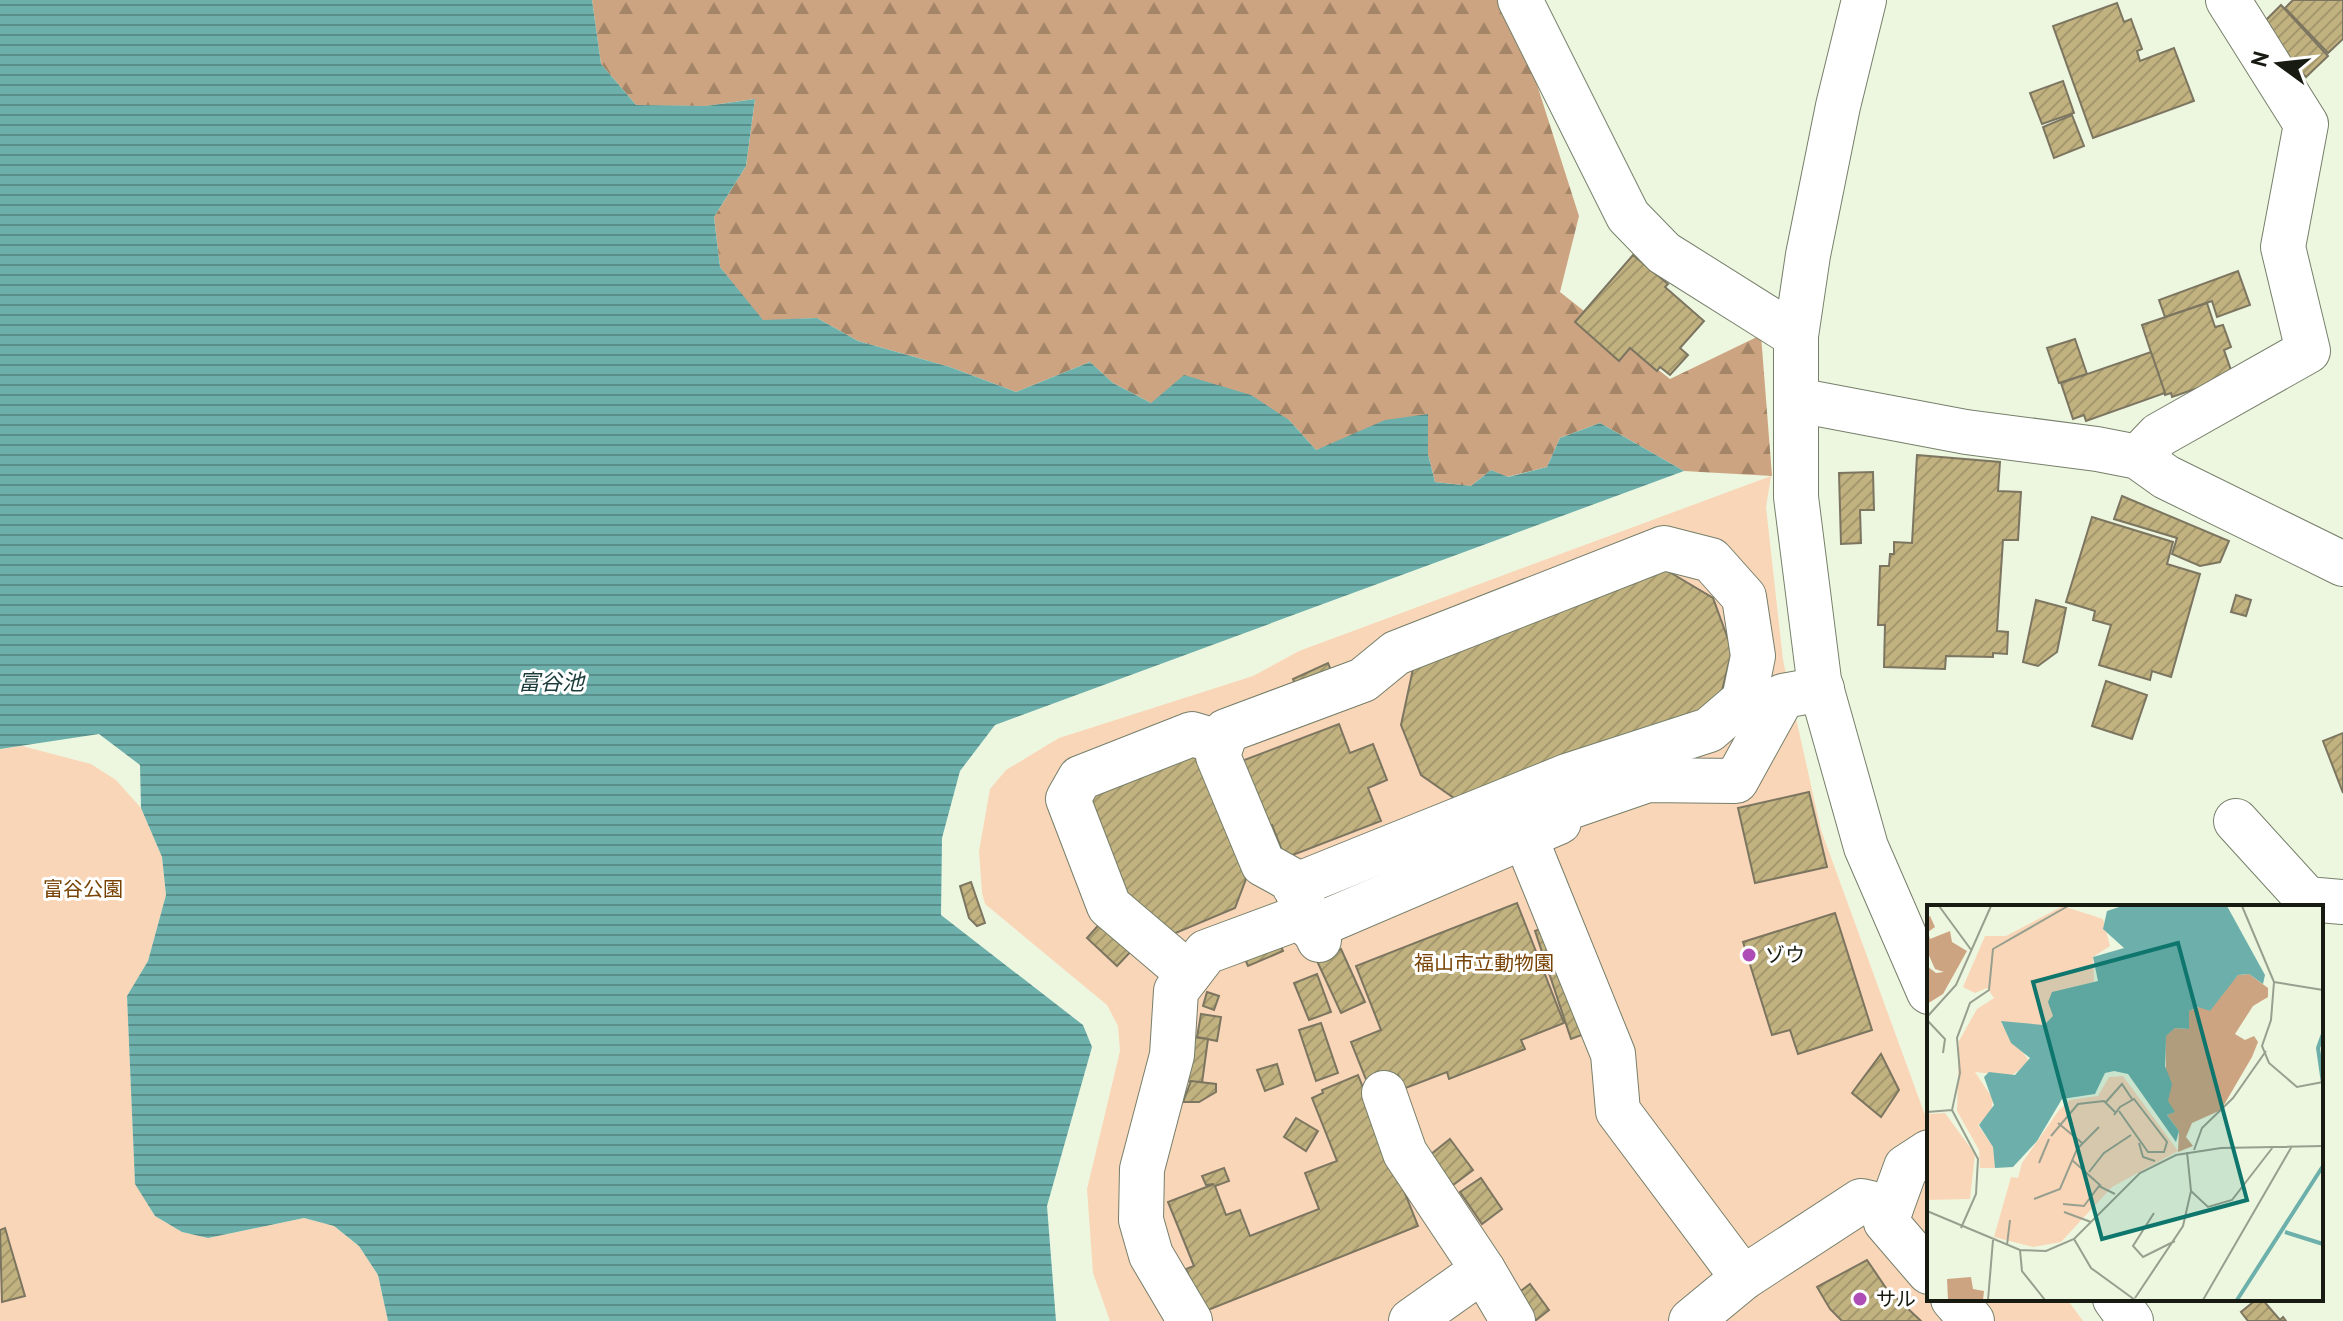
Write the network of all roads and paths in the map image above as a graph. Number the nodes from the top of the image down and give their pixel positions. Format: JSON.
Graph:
{"nodes":[{"id":1,"x":1520,"y":0,"type":"edge"},
{"id":2,"x":1864,"y":0,"type":"edge"},
{"id":3,"x":2228,"y":0,"type":"edge"},
{"id":4,"x":1796,"y":336,"type":"junction"},
{"id":5,"x":1797,"y":400,"type":"junction"},
{"id":6,"x":2138,"y":457,"type":"junction"},
{"id":7,"x":2343,"y":564,"type":"edge"},
{"id":8,"x":1822,"y":689,"type":"junction"},
{"id":9,"x":1222,"y":743,"type":"junction"},
{"id":10,"x":2236,"y":821,"type":"dead end"},
{"id":11,"x":1525,"y":837,"type":"junction"},
{"id":12,"x":2343,"y":902,"type":"edge"},
{"id":13,"x":1308,"y":917,"type":"junction"},
{"id":14,"x":1189,"y":974,"type":"junction"},
{"id":15,"x":1927,"y":987,"type":"edge"},
{"id":16,"x":1384,"y":1093,"type":"dead end"},
{"id":17,"x":1927,"y":1153,"type":"edge"},
{"id":18,"x":1891,"y":1208,"type":"junction"},
{"id":19,"x":1483,"y":1270,"type":"junction"},
{"id":20,"x":1927,"y":1270,"type":"edge"},
{"id":21,"x":1743,"y":1278,"type":"junction"},
{"id":22,"x":1955,"y":1301,"type":"edge"},
{"id":23,"x":2116,"y":1301,"type":"edge"},
{"id":24,"x":1190,"y":1321,"type":"edge"},
{"id":25,"x":1411,"y":1321,"type":"edge"},
{"id":26,"x":1513,"y":1321,"type":"edge"},
{"id":27,"x":1691,"y":1321,"type":"edge"},
{"id":28,"x":1972,"y":1321,"type":"edge"},
{"id":29,"x":2131,"y":1321,"type":"edge"}],
"edges":[{"from":1,"to":4,"type":"street"},
{"from":2,"to":4,"type":"street"},
{"from":3,"to":6,"type":"street"},
{"from":4,"to":5,"type":"street"},
{"from":5,"to":6,"type":"street"},
{"from":5,"to":8,"type":"street"},
{"from":6,"to":7,"type":"street"},
{"from":8,"to":11,"type":"street"},
{"from":8,"to":15,"type":"street"},
{"from":9,"to":13,"type":"street"},
{"from":9,"to":13,"type":"street"},
{"from":9,"to":14,"type":"street"},
{"from":10,"to":12,"type":"street"},
{"from":11,"to":13,"type":"street"},
{"from":11,"to":21,"type":"street"},
{"from":13,"to":14,"type":"street"},
{"from":14,"to":24,"type":"street"},
{"from":16,"to":19,"type":"street"},
{"from":17,"to":18,"type":"street"},
{"from":18,"to":20,"type":"street"},
{"from":18,"to":21,"type":"street"},
{"from":19,"to":25,"type":"street"},
{"from":19,"to":26,"type":"street"},
{"from":21,"to":27,"type":"street"},
{"from":22,"to":28,"type":"street"},
{"from":23,"to":29,"type":"street"}]}
